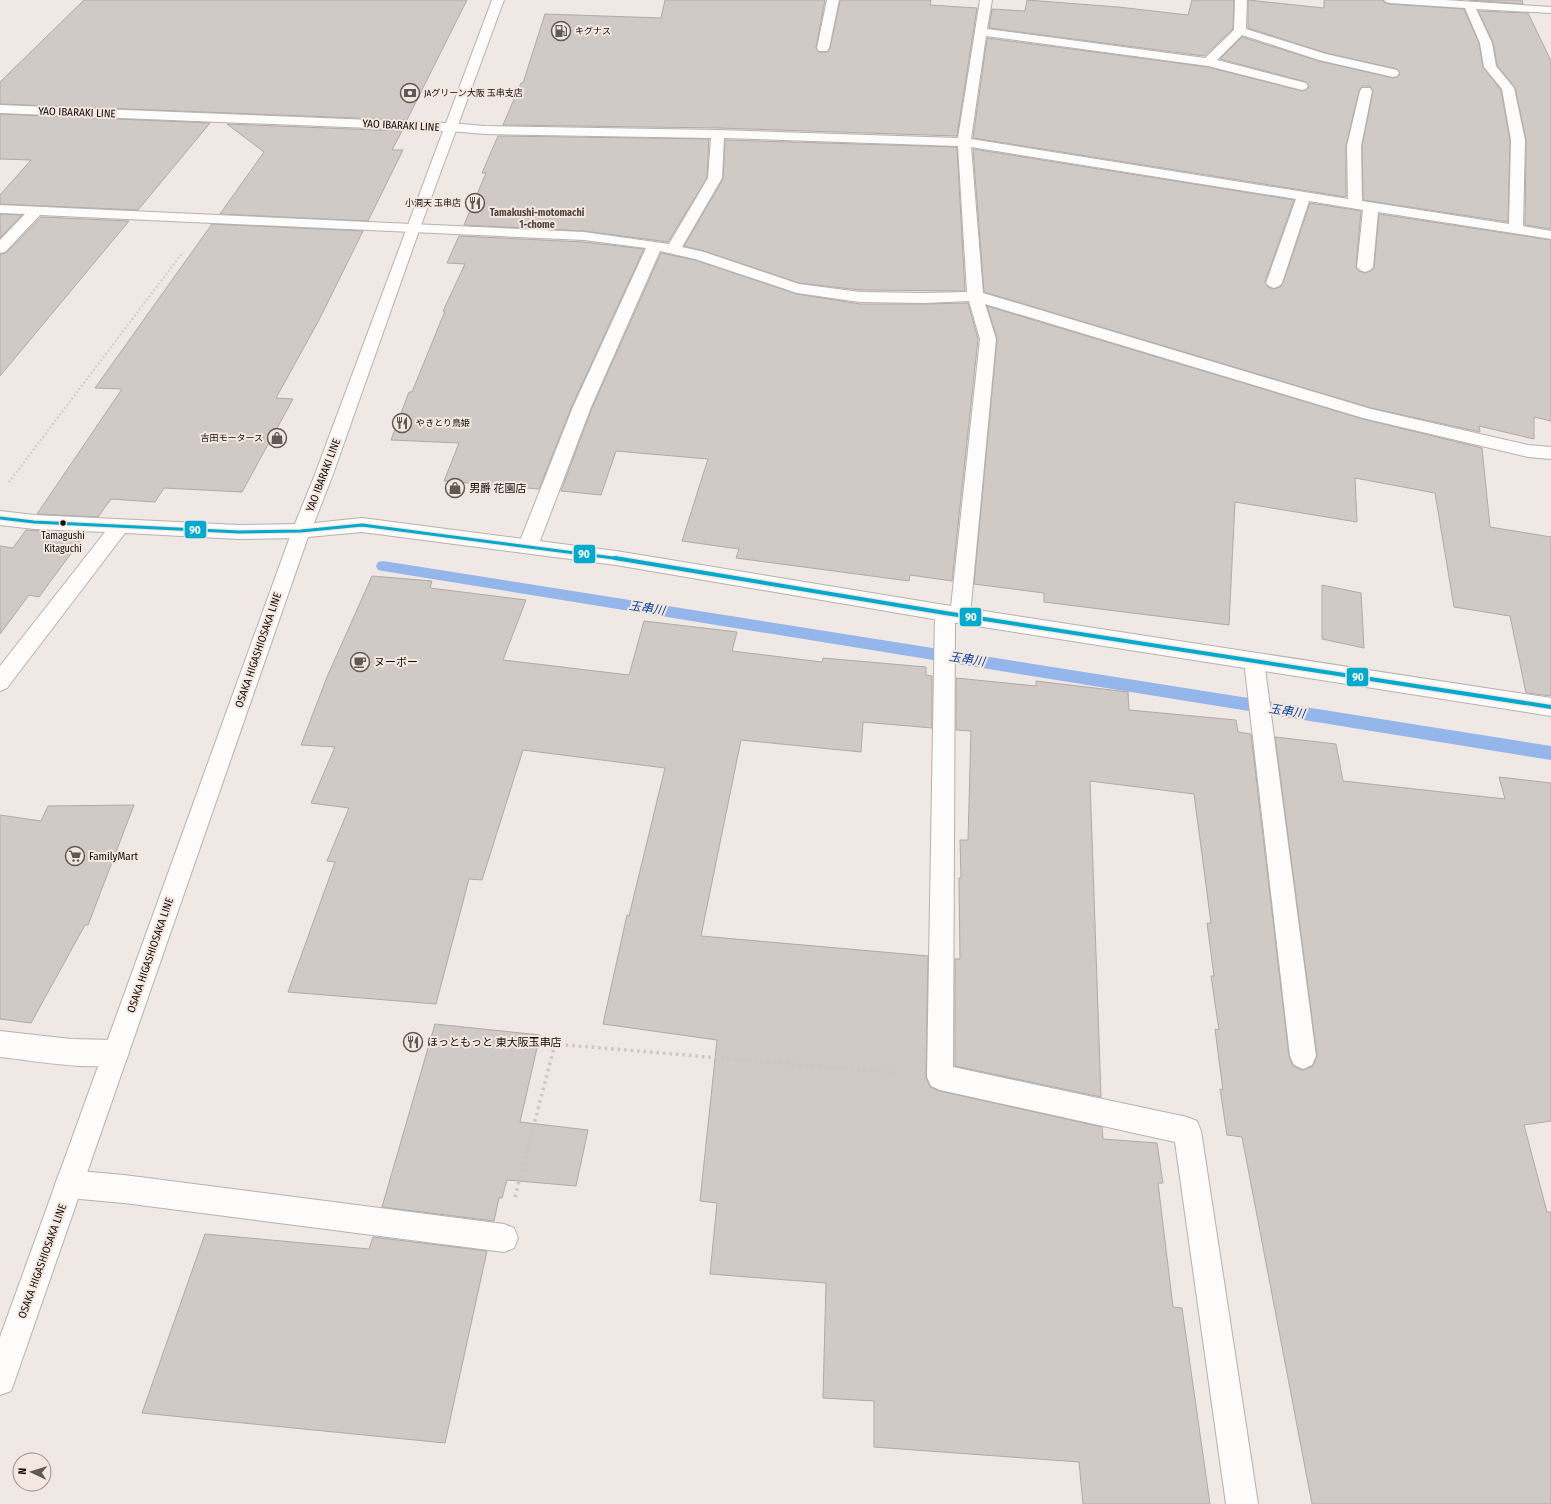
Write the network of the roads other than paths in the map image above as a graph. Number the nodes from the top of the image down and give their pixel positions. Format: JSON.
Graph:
{"nodes":[{"id":1,"x":498,"y":0,"type":"edge"},
{"id":2,"x":833,"y":0,"type":"edge"},
{"id":3,"x":986,"y":0,"type":"edge"},
{"id":4,"x":1241,"y":0,"type":"edge"},
{"id":5,"x":1390,"y":0,"type":"edge"},
{"id":6,"x":1472,"y":3,"type":"edge"},
{"id":7,"x":1551,"y":10,"type":"edge"},
{"id":8,"x":1240,"y":31,"type":"junction"},
{"id":9,"x":981,"y":32,"type":"junction"},
{"id":10,"x":823,"y":48,"type":"dead end"},
{"id":11,"x":1208,"y":62,"type":"junction"},
{"id":12,"x":1393,"y":73,"type":"dead end"},
{"id":13,"x":1302,"y":86,"type":"dead end"},
{"id":14,"x":1366,"y":91,"type":"dead end"},
{"id":15,"x":0,"y":109,"type":"edge"},
{"id":16,"x":450,"y":127,"type":"junction"},
{"id":17,"x":718,"y":134,"type":"junction"},
{"id":18,"x":964,"y":142,"type":"junction"},
{"id":19,"x":1304,"y":196,"type":"junction"},
{"id":20,"x":1355,"y":204,"type":"junction"},
{"id":21,"x":1372,"y":206,"type":"junction"},
{"id":22,"x":0,"y":209,"type":"edge"},
{"id":23,"x":37,"y":210,"type":"junction"},
{"id":24,"x":413,"y":228,"type":"junction"},
{"id":25,"x":1516,"y":229,"type":"junction"},
{"id":26,"x":1551,"y":235,"type":"edge"},
{"id":27,"x":654,"y":245,"type":"junction"},
{"id":28,"x":0,"y":249,"type":"edge"},
{"id":29,"x":673,"y":249,"type":"junction"},
{"id":30,"x":1365,"y":268,"type":"dead end"},
{"id":31,"x":1274,"y":283,"type":"dead end"},
{"id":32,"x":975,"y":296,"type":"junction"},
{"id":33,"x":1551,"y":453,"type":"edge"},
{"id":34,"x":0,"y":518,"type":"edge"},
{"id":35,"x":120,"y":526,"type":"junction"},
{"id":36,"x":300,"y":531,"type":"junction"},
{"id":37,"x":528,"y":546,"type":"junction"},
{"id":38,"x":952,"y":614,"type":"junction"},
{"id":39,"x":1254,"y":660,"type":"junction"},
{"id":40,"x":0,"y":682,"type":"edge"},
{"id":41,"x":1551,"y":707,"type":"edge"},
{"id":42,"x":0,"y":1044,"type":"edge"},
{"id":43,"x":116,"y":1053,"type":"junction"},
{"id":44,"x":1303,"y":1056,"type":"dead end"},
{"id":45,"x":70,"y":1184,"type":"junction"},
{"id":46,"x":504,"y":1238,"type":"road end"},
{"id":47,"x":0,"y":1380,"type":"edge"},
{"id":48,"x":1242,"y":1504,"type":"edge"}],
"edges":[{"from":1,"to":16,"type":"street"},
{"from":2,"to":10,"type":"street"},
{"from":3,"to":9,"type":"street"},
{"from":4,"to":8,"type":"street"},
{"from":5,"to":6,"type":"street"},
{"from":6,"to":7,"type":"street"},
{"from":6,"to":25,"type":"street"},
{"from":8,"to":11,"type":"street"},
{"from":8,"to":12,"type":"street"},
{"from":9,"to":11,"type":"street"},
{"from":9,"to":18,"type":"street"},
{"from":11,"to":13,"type":"street"},
{"from":14,"to":20,"type":"street"},
{"from":15,"to":16,"type":"street","name":"YAO IBARAKI LINE"},
{"from":16,"to":17,"type":"street"},
{"from":16,"to":24,"type":"street","name":"YAO IBARAKI LINE"},
{"from":17,"to":18,"type":"street"},
{"from":17,"to":29,"type":"street"},
{"from":18,"to":19,"type":"street"},
{"from":18,"to":32,"type":"street"},
{"from":19,"to":20,"type":"street"},
{"from":19,"to":31,"type":"street"},
{"from":20,"to":21,"type":"street"},
{"from":21,"to":25,"type":"street"},
{"from":21,"to":30,"type":"street"},
{"from":22,"to":23,"type":"street"},
{"from":23,"to":24,"type":"street"},
{"from":23,"to":28,"type":"street"},
{"from":24,"to":27,"type":"street"},
{"from":24,"to":36,"type":"street","name":"YAO IBARAKI LINE"},
{"from":25,"to":26,"type":"street"},
{"from":27,"to":29,"type":"street"},
{"from":27,"to":37,"type":"street"},
{"from":29,"to":32,"type":"street"},
{"from":32,"to":33,"type":"street"},
{"from":32,"to":38,"type":"street"},
{"from":34,"to":35,"type":"street"},
{"from":35,"to":36,"type":"street"},
{"from":35,"to":40,"type":"street"},
{"from":36,"to":37,"type":"street","name":"YAO IBARAKI LINE"},
{"from":36,"to":43,"type":"street","name":"OSAKA HIGASHIOSAKA LINE"},
{"from":37,"to":38,"type":"street","name":"YAO IBARAKI LINE"},
{"from":38,"to":39,"type":"street","name":"YAO IBARAKI LINE"},
{"from":38,"to":48,"type":"street"},
{"from":39,"to":41,"type":"street","name":"YAO IBARAKI LINE"},
{"from":39,"to":44,"type":"street"},
{"from":42,"to":43,"type":"street"},
{"from":43,"to":45,"type":"street","name":"OSAKA HIGASHIOSAKA LINE"},
{"from":45,"to":46,"type":"street"},
{"from":45,"to":47,"type":"street","name":"OSAKA HIGASHIOSAKA LINE"}]}
